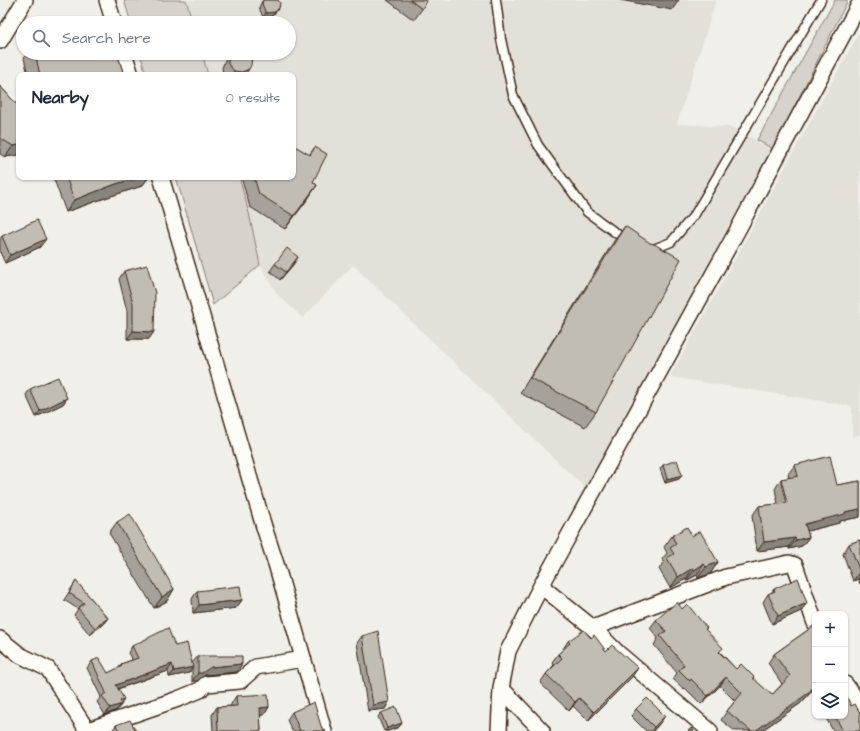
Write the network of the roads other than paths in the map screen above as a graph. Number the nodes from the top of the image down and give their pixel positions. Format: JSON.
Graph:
{"nodes":[{"id":1,"x":25,"y":0,"type":"edge"},
{"id":2,"x":107,"y":0,"type":"edge"},
{"id":3,"x":496,"y":0,"type":"edge"},
{"id":4,"x":821,"y":0,"type":"edge"},
{"id":5,"x":860,"y":3,"type":"edge"},
{"id":6,"x":112,"y":16,"type":"edge"},
{"id":7,"x":0,"y":41,"type":"edge"},
{"id":8,"x":126,"y":60,"type":"edge"},
{"id":9,"x":129,"y":72,"type":"edge"},
{"id":10,"x":162,"y":180,"type":"edge"},
{"id":11,"x":631,"y":244,"type":"edge"},
{"id":12,"x":643,"y":253,"type":"edge"},
{"id":13,"x":541,"y":586,"type":"junction"},
{"id":14,"x":812,"y":615,"type":"edge"},
{"id":15,"x":593,"y":628,"type":"junction"},
{"id":16,"x":0,"y":639,"type":"edge"},
{"id":17,"x":303,"y":659,"type":"junction"},
{"id":18,"x":500,"y":688,"type":"junction"},
{"id":19,"x":848,"y":688,"type":"edge"},
{"id":20,"x":860,"y":704,"type":"edge"},
{"id":21,"x":86,"y":731,"type":"edge"},
{"id":22,"x":324,"y":731,"type":"edge"},
{"id":23,"x":499,"y":731,"type":"edge"},
{"id":24,"x":542,"y":731,"type":"edge"},
{"id":25,"x":710,"y":731,"type":"edge"}],
"edges":[{"from":1,"to":7,"type":"street"},
{"from":2,"to":6,"type":"street"},
{"from":3,"to":11,"type":"lane"},
{"from":4,"to":12,"type":"lane"},
{"from":5,"to":13,"type":"street"},
{"from":8,"to":9,"type":"street"},
{"from":10,"to":17,"type":"street"},
{"from":13,"to":15,"type":"street"},
{"from":13,"to":18,"type":"street"},
{"from":14,"to":15,"type":"street"},
{"from":15,"to":25,"type":"street"},
{"from":16,"to":21,"type":"street"},
{"from":17,"to":21,"type":"street"},
{"from":17,"to":22,"type":"street"},
{"from":18,"to":23,"type":"street"},
{"from":18,"to":24,"type":"street"},
{"from":19,"to":20,"type":"street"}]}
